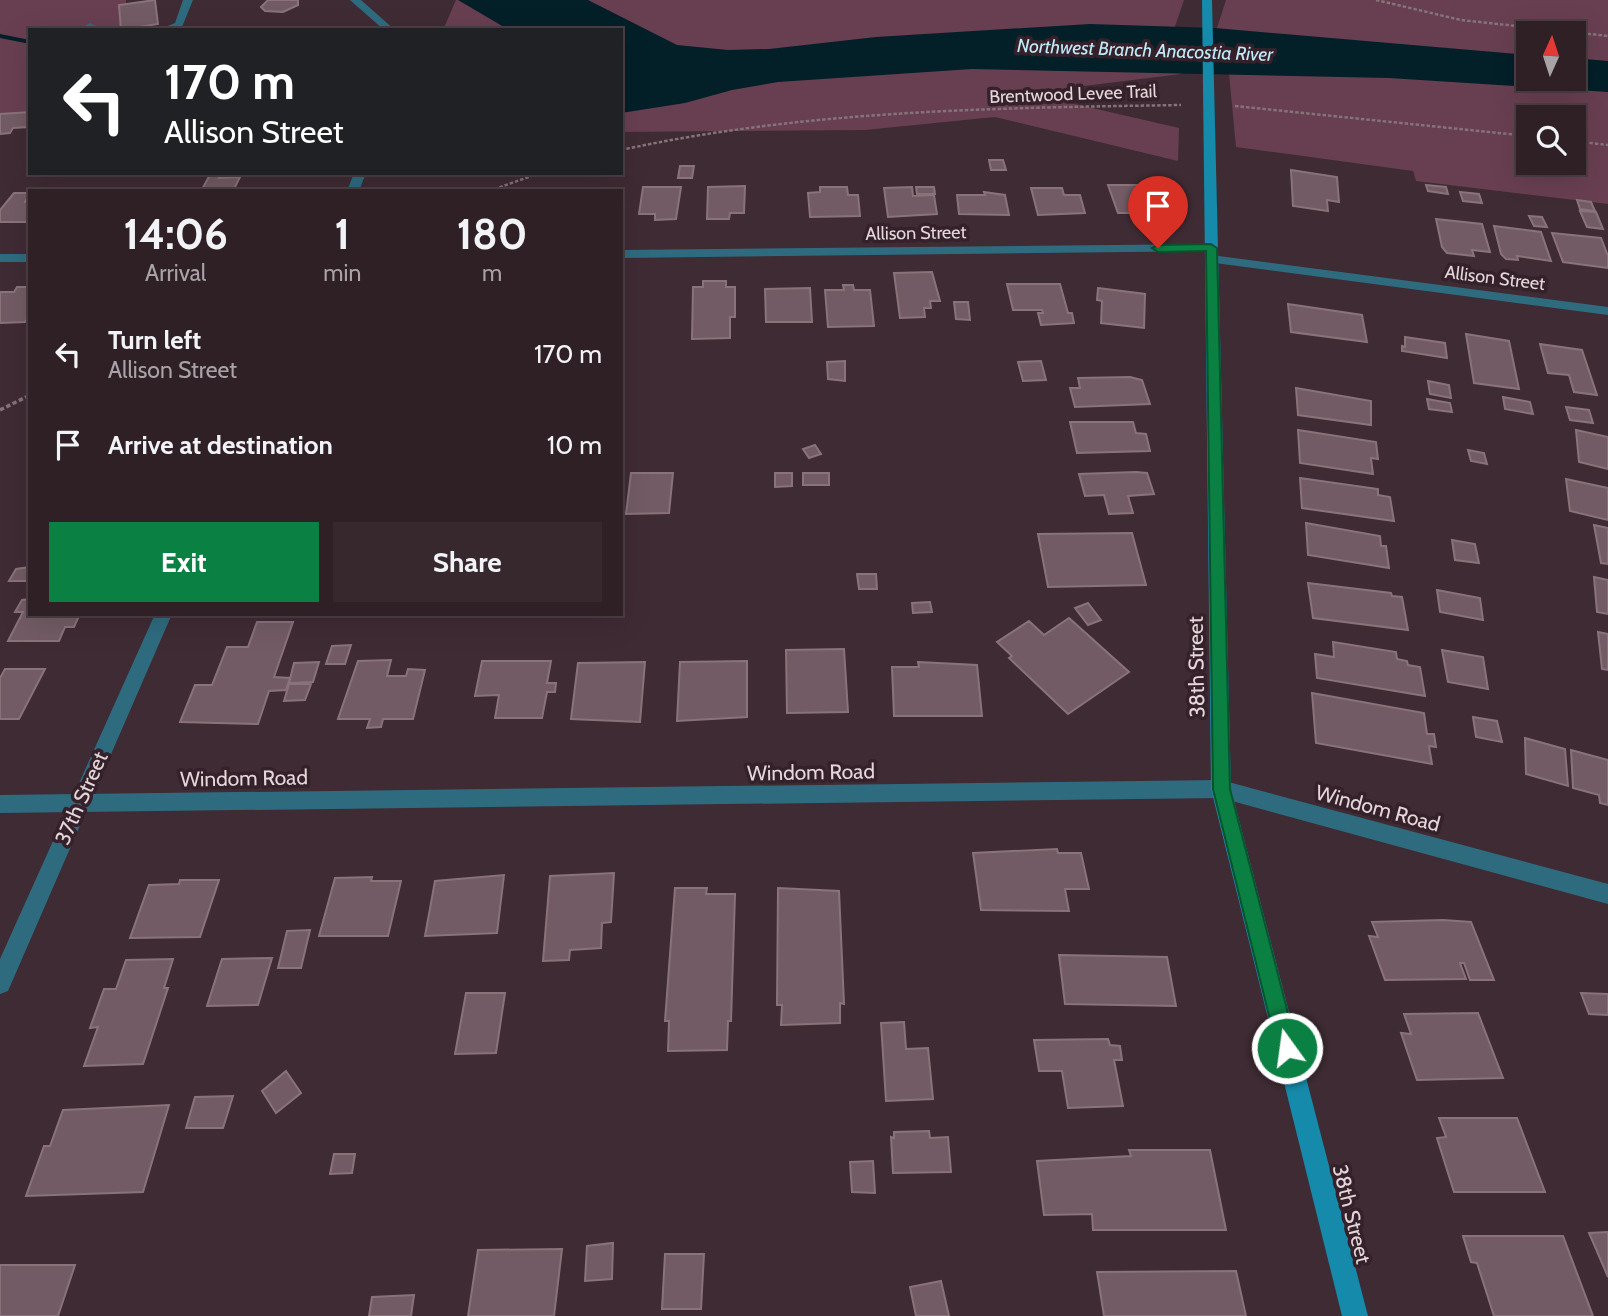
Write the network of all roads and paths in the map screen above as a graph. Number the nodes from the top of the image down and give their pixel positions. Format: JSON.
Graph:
{"nodes":[{"id":1,"x":188,"y":0,"type":"edge"},
{"id":2,"x":355,"y":0,"type":"edge"},
{"id":3,"x":1207,"y":0,"type":"edge"},
{"id":4,"x":1376,"y":0,"type":"edge"},
{"id":5,"x":170,"y":28,"type":"edge"},
{"id":6,"x":388,"y":28,"type":"edge"},
{"id":7,"x":1608,"y":36,"type":"edge"},
{"id":8,"x":1209,"y":105,"type":"junction"},
{"id":9,"x":1516,"y":135,"type":"edge"},
{"id":10,"x":1586,"y":142,"type":"edge"},
{"id":11,"x":1608,"y":145,"type":"edge"},
{"id":12,"x":623,"y":150,"type":"edge"},
{"id":13,"x":534,"y":175,"type":"edge"},
{"id":14,"x":495,"y":189,"type":"edge"},
{"id":15,"x":1211,"y":253,"type":"junction"},
{"id":16,"x":623,"y":254,"type":"edge"},
{"id":17,"x":0,"y":258,"type":"edge"},
{"id":18,"x":28,"y":258,"type":"edge"},
{"id":19,"x":1608,"y":311,"type":"edge"},
{"id":20,"x":28,"y":396,"type":"edge"},
{"id":21,"x":0,"y":410,"type":"edge"},
{"id":22,"x":163,"y":616,"type":"edge"},
{"id":23,"x":1221,"y":789,"type":"junction"},
{"id":24,"x":79,"y":803,"type":"junction"},
{"id":25,"x":0,"y":804,"type":"edge"},
{"id":26,"x":1608,"y":894,"type":"edge"},
{"id":27,"x":0,"y":984,"type":"edge"},
{"id":28,"x":1355,"y":1316,"type":"edge"}],
"edges":[{"from":1,"to":5,"type":"street"},
{"from":2,"to":6,"type":"street"},
{"from":3,"to":8,"type":"main road","name":"38th Street"},
{"from":4,"to":7,"type":"path"},
{"from":8,"to":9,"type":"path","name":"Brentwood Levee Trail"},
{"from":8,"to":12,"type":"path","name":"Brentwood Levee Trail"},
{"from":8,"to":15,"type":"main road","name":"38th Street"},
{"from":10,"to":11,"type":"path"},
{"from":13,"to":14,"type":"path"},
{"from":15,"to":16,"type":"street","name":"Allison Street"},
{"from":15,"to":19,"type":"street","name":"Allison Street"},
{"from":15,"to":23,"type":"main road","name":"38th Street"},
{"from":17,"to":18,"type":"street"},
{"from":20,"to":21,"type":"path"},
{"from":22,"to":24,"type":"street","name":"37th Street"},
{"from":23,"to":24,"type":"street","name":"Windom Road"},
{"from":23,"to":26,"type":"street","name":"Windom Road"},
{"from":23,"to":28,"type":"main road","name":"38th Street"},
{"from":24,"to":25,"type":"street","name":"Windom Road"},
{"from":24,"to":27,"type":"street","name":"37th Street"}]}
